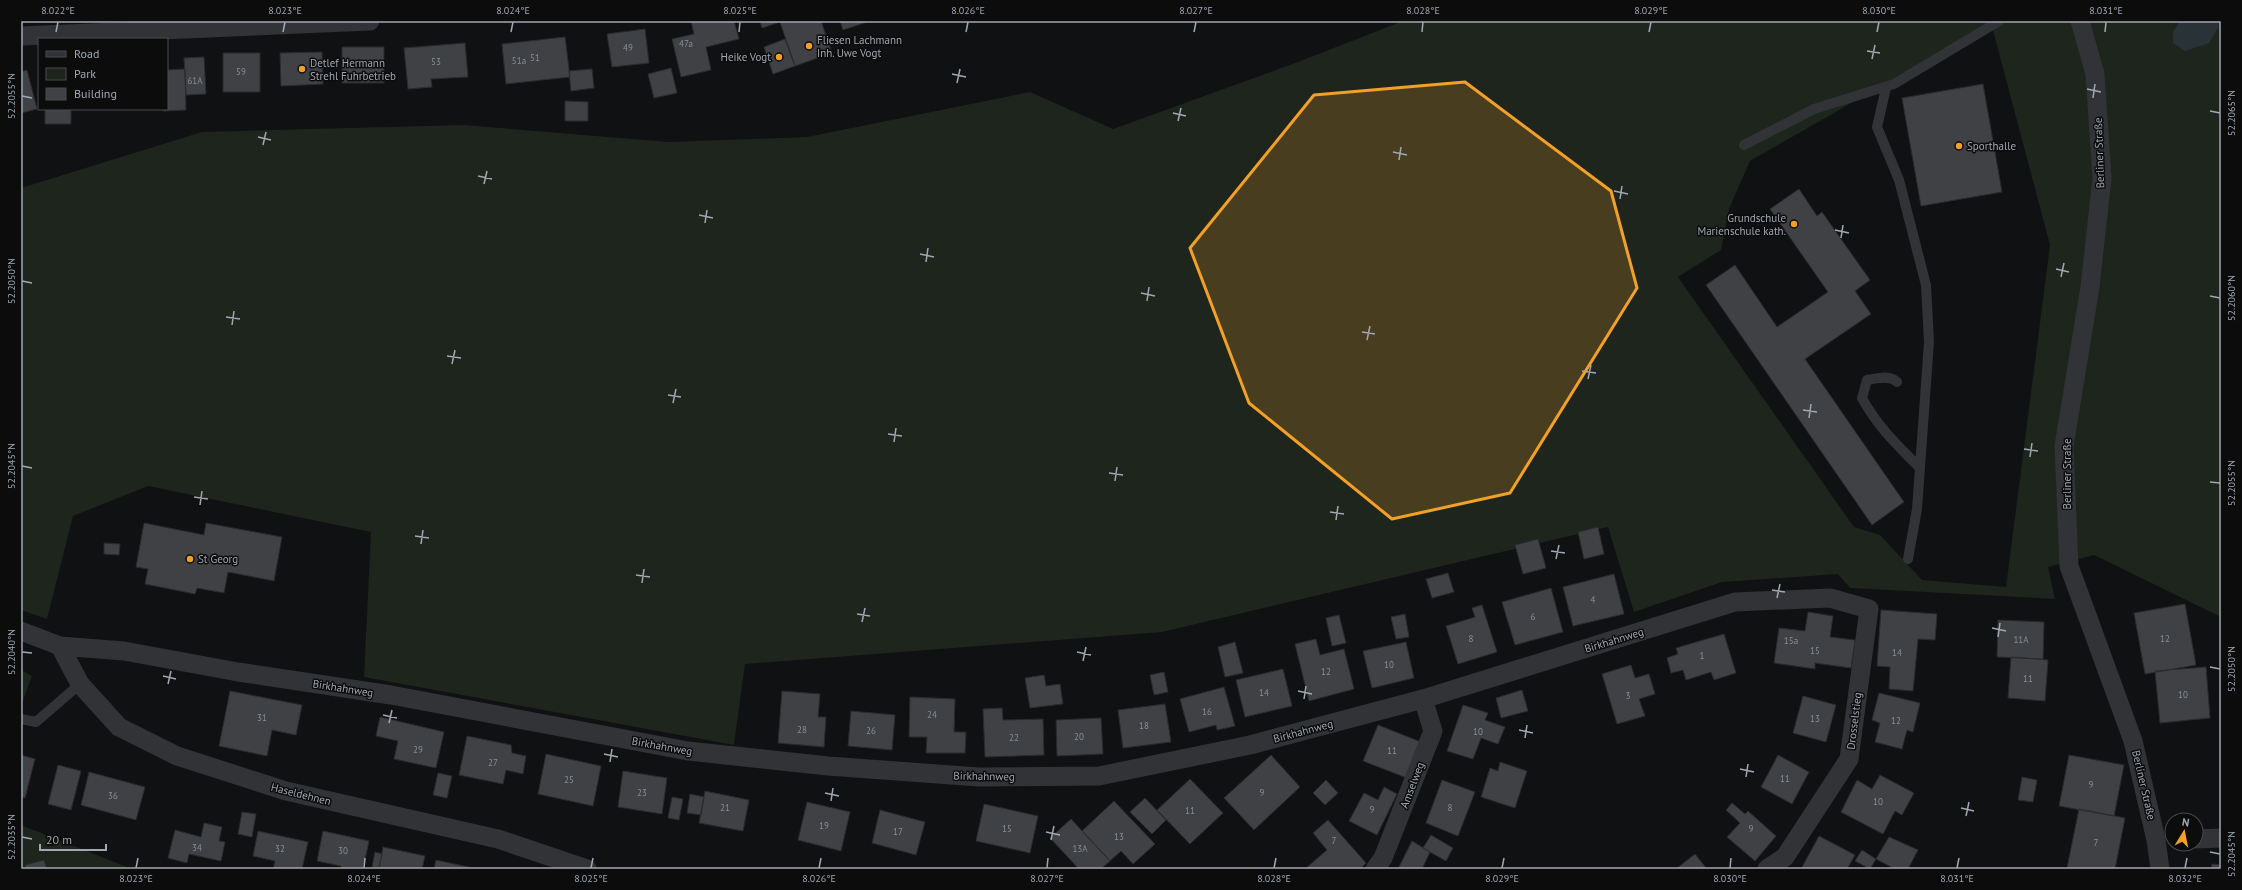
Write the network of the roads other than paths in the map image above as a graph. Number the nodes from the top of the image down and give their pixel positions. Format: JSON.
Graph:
{"nodes":[{"id":1,"x":370,"y":21,"type":"edge"},
{"id":2,"x":1999,"y":21,"type":"edge"},
{"id":3,"x":2080,"y":21,"type":"edge"},
{"id":4,"x":21,"y":36,"type":"edge"},
{"id":5,"x":1886,"y":88,"type":"junction"},
{"id":6,"x":1744,"y":145,"type":"dead end"},
{"id":7,"x":1897,"y":382,"type":"dead end"},
{"id":8,"x":1920,"y":468,"type":"junction"},
{"id":9,"x":1908,"y":559,"type":"dead end"},
{"id":10,"x":1830,"y":598,"type":"joint"},
{"id":11,"x":21,"y":631,"type":"edge"},
{"id":12,"x":60,"y":646,"type":"junction"},
{"id":13,"x":80,"y":684,"type":"junction"},
{"id":14,"x":1423,"y":699,"type":"junction"},
{"id":15,"x":21,"y":719,"type":"edge"},
{"id":16,"x":2221,"y":838,"type":"edge"},
{"id":17,"x":2204,"y":839,"type":"edge"},
{"id":18,"x":2164,"y":840,"type":"edge"},
{"id":19,"x":587,"y":869,"type":"edge"},
{"id":20,"x":1375,"y":869,"type":"edge"},
{"id":21,"x":1767,"y":869,"type":"edge"},
{"id":22,"x":2160,"y":869,"type":"edge"}],
"edges":[{"from":1,"to":4,"type":"street"},
{"from":2,"to":5,"type":"lane"},
{"from":3,"to":18,"type":"street","name":"Berliner Straße"},
{"from":5,"to":6,"type":"lane"},
{"from":5,"to":8,"type":"lane"},
{"from":7,"to":8,"type":"lane"},
{"from":8,"to":9,"type":"lane"},
{"from":10,"to":14,"type":"street","name":"Birkhahnweg"},
{"from":10,"to":21,"type":"street","name":"Drosselstieg"},
{"from":11,"to":12,"type":"street","name":"Birkhahnweg"},
{"from":12,"to":13,"type":"street","name":"Haseldehnen"},
{"from":12,"to":14,"type":"street","name":"Birkhahnweg"},
{"from":13,"to":15,"type":"lane"},
{"from":13,"to":19,"type":"street","name":"Haseldehnen"},
{"from":14,"to":20,"type":"street","name":"Amselweg"},
{"from":16,"to":17,"type":"street"},
{"from":18,"to":22,"type":"street","name":"Berliner Straße"}]}
